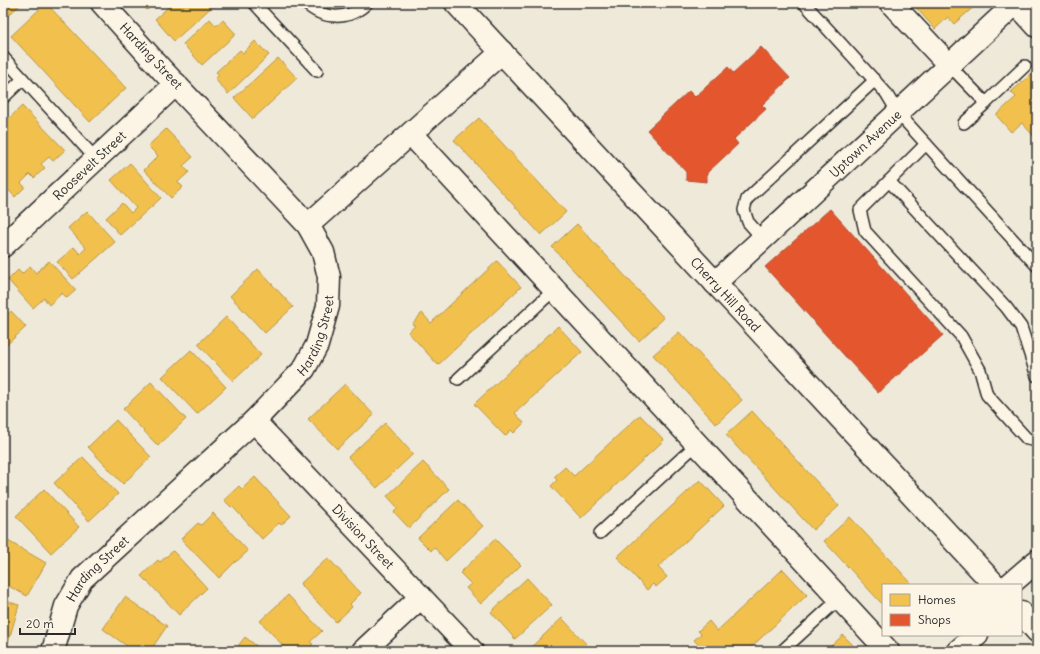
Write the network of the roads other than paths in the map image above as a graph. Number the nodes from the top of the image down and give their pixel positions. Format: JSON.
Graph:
{"nodes":[{"id":1,"x":102,"y":3,"type":"edge"},
{"id":2,"x":254,"y":3,"type":"edge"},
{"id":3,"x":305,"y":3,"type":"edge"},
{"id":4,"x":367,"y":3,"type":"edge"},
{"id":5,"x":456,"y":3,"type":"edge"},
{"id":6,"x":804,"y":3,"type":"edge"},
{"id":7,"x":891,"y":3,"type":"edge"},
{"id":8,"x":1016,"y":3,"type":"edge"},
{"id":9,"x":1037,"y":26,"type":"edge"},
{"id":10,"x":502,"y":52,"type":"junction"},
{"id":11,"x":3,"y":57,"type":"edge"},
{"id":12,"x":949,"y":65,"type":"junction"},
{"id":13,"x":1025,"y":66,"type":"dead end"},
{"id":14,"x":317,"y":71,"type":"dead end"},
{"id":15,"x":22,"y":79,"type":"junction"},
{"id":16,"x":875,"y":80,"type":"junction"},
{"id":17,"x":176,"y":84,"type":"junction"},
{"id":18,"x":3,"y":98,"type":"edge"},
{"id":19,"x":986,"y":102,"type":"junction"},
{"id":20,"x":898,"y":113,"type":"junction"},
{"id":21,"x":964,"y":122,"type":"dead end"},
{"id":22,"x":411,"y":134,"type":"junction"},
{"id":23,"x":926,"y":144,"type":"junction"},
{"id":24,"x":96,"y":160,"type":"junction"},
{"id":25,"x":889,"y":182,"type":"junction"},
{"id":26,"x":308,"y":225,"type":"junction"},
{"id":27,"x":763,"y":239,"type":"junction"},
{"id":28,"x":3,"y":246,"type":"edge"},
{"id":29,"x":1037,"y":266,"type":"edge"},
{"id":30,"x":715,"y":284,"type":"junction"},
{"id":31,"x":554,"y":290,"type":"junction"},
{"id":32,"x":1037,"y":376,"type":"edge"},
{"id":33,"x":458,"y":379,"type":"dead end"},
{"id":34,"x":254,"y":421,"type":"junction"},
{"id":35,"x":1037,"y":441,"type":"edge"},
{"id":36,"x":697,"y":444,"type":"junction"},
{"id":37,"x":600,"y":533,"type":"dead end"},
{"id":38,"x":1037,"y":560,"type":"edge"},
{"id":39,"x":993,"y":584,"type":"edge"},
{"id":40,"x":1011,"y":584,"type":"edge"},
{"id":41,"x":421,"y":597,"type":"junction"},
{"id":42,"x":840,"y":598,"type":"junction"},
{"id":43,"x":1022,"y":614,"type":"edge"},
{"id":44,"x":1037,"y":631,"type":"edge"},
{"id":45,"x":976,"y":636,"type":"edge"},
{"id":46,"x":53,"y":651,"type":"edge"},
{"id":47,"x":363,"y":651,"type":"edge"},
{"id":48,"x":472,"y":651,"type":"edge"},
{"id":49,"x":782,"y":651,"type":"edge"},
{"id":50,"x":888,"y":651,"type":"edge"},
{"id":51,"x":958,"y":651,"type":"edge"}],
"edges":[{"from":1,"to":17,"type":"street","name":"Harding Street"},
{"from":2,"to":14,"type":"lane"},
{"from":3,"to":4,"type":"lane"},
{"from":5,"to":10,"type":"street","name":"Cherry Hill Road"},
{"from":6,"to":16,"type":"lane"},
{"from":7,"to":12,"type":"street"},
{"from":8,"to":9,"type":"street"},
{"from":8,"to":12,"type":"street","name":"Uptown Avenue"},
{"from":10,"to":22,"type":"street"},
{"from":10,"to":30,"type":"street","name":"Cherry Hill Road"},
{"from":11,"to":15,"type":"lane"},
{"from":12,"to":19,"type":"lane"},
{"from":12,"to":20,"type":"street","name":"Uptown Avenue"},
{"from":13,"to":19,"type":"lane"},
{"from":15,"to":18,"type":"lane"},
{"from":15,"to":24,"type":"lane"},
{"from":16,"to":20,"type":"lane"},
{"from":16,"to":27,"type":"lane"},
{"from":17,"to":24,"type":"street","name":"Roosevelt Street"},
{"from":17,"to":26,"type":"street","name":"Harding Street"},
{"from":19,"to":21,"type":"lane"},
{"from":20,"to":23,"type":"lane"},
{"from":20,"to":27,"type":"street","name":"Uptown Avenue"},
{"from":22,"to":26,"type":"street"},
{"from":22,"to":31,"type":"street"},
{"from":23,"to":25,"type":"lane"},
{"from":23,"to":29,"type":"lane"},
{"from":24,"to":28,"type":"street","name":"Roosevelt Street"},
{"from":25,"to":32,"type":"lane"},
{"from":25,"to":35,"type":"lane"},
{"from":26,"to":34,"type":"street","name":"Harding Street"},
{"from":27,"to":30,"type":"street","name":"Uptown Avenue"},
{"from":30,"to":39,"type":"street","name":"Cherry Hill Road"},
{"from":31,"to":33,"type":"lane"},
{"from":31,"to":36,"type":"street"},
{"from":34,"to":41,"type":"street","name":"Division Street"},
{"from":34,"to":46,"type":"street","name":"Harding Street"},
{"from":36,"to":37,"type":"lane"},
{"from":36,"to":42,"type":"street"},
{"from":38,"to":40,"type":"street"},
{"from":41,"to":47,"type":"street"},
{"from":41,"to":48,"type":"street","name":"Division Street"},
{"from":42,"to":49,"type":"lane"},
{"from":42,"to":50,"type":"street"},
{"from":43,"to":44,"type":"street"},
{"from":45,"to":51,"type":"street"}]}
